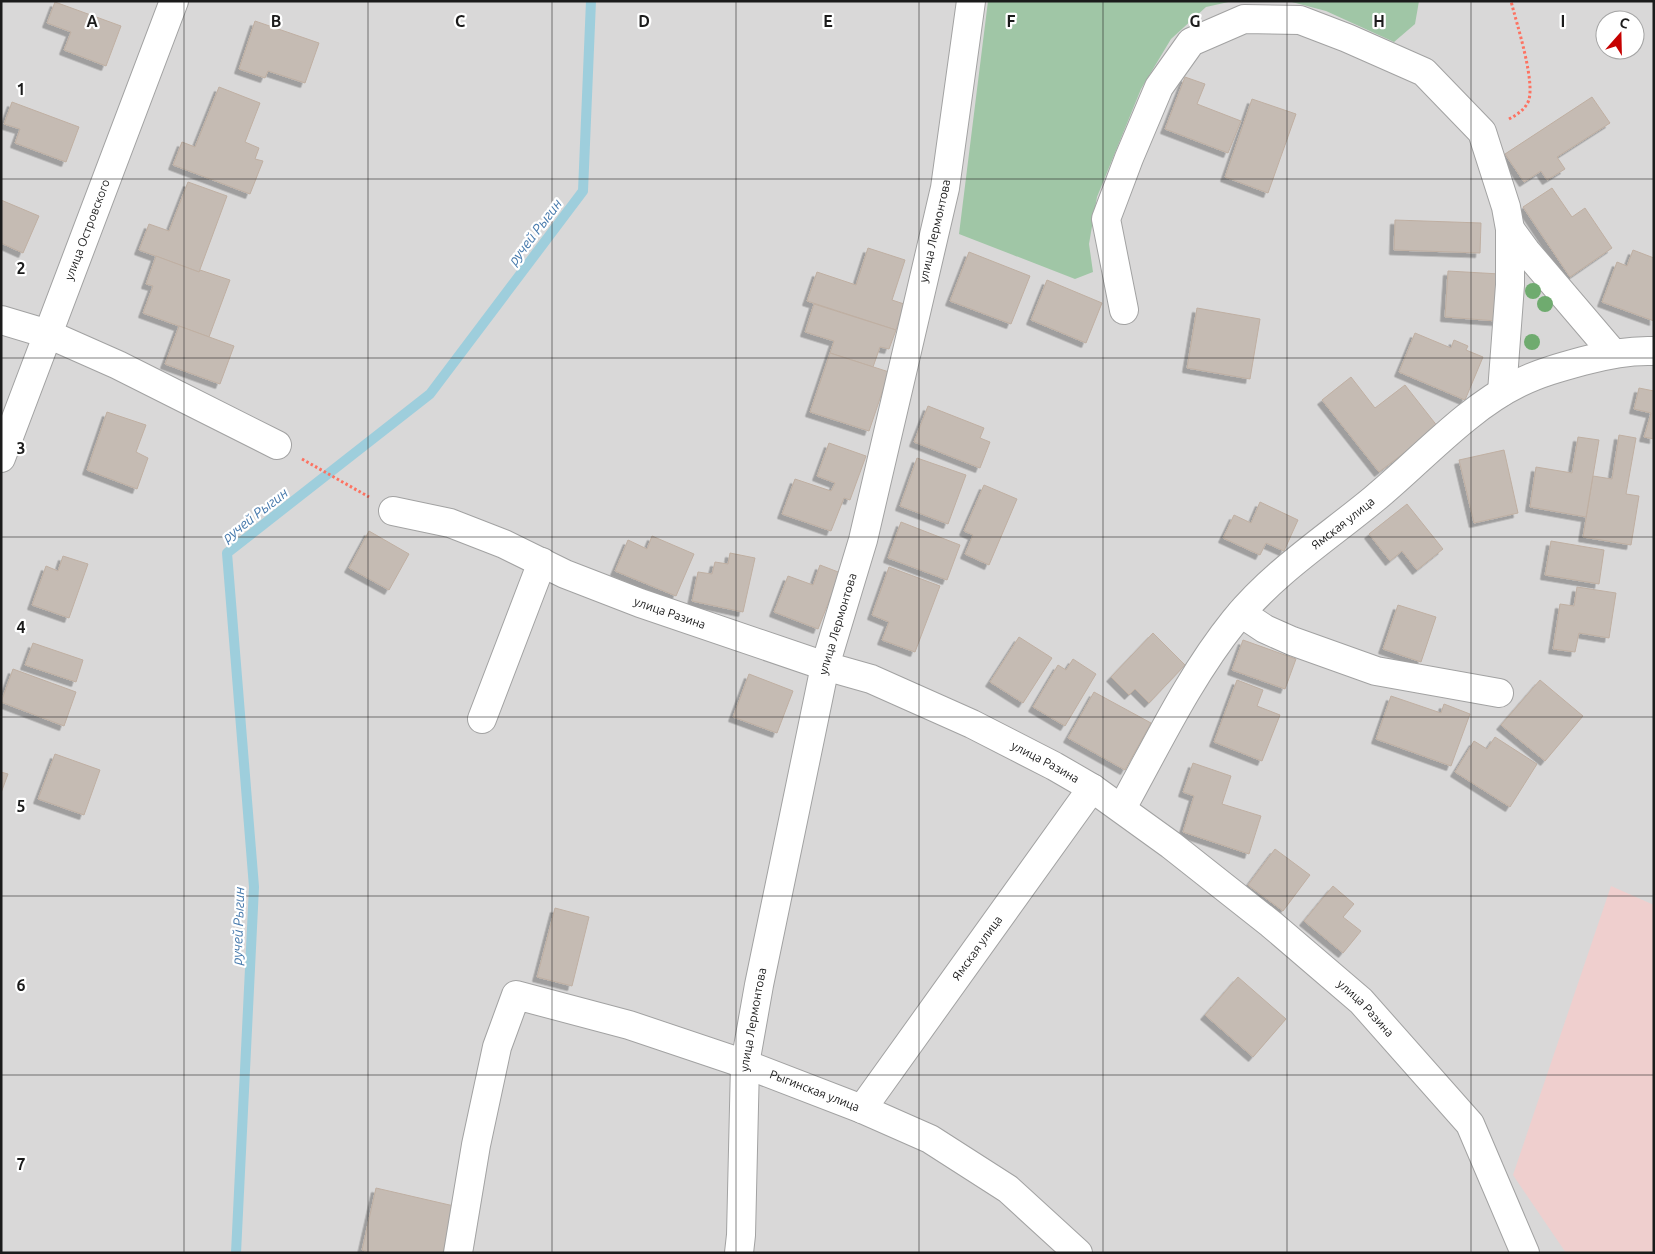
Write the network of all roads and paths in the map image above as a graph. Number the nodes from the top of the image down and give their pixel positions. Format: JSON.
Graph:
{"nodes":[{"id":1,"x":174,"y":1,"type":"edge"},
{"id":2,"x":972,"y":1,"type":"edge"},
{"id":3,"x":1511,"y":1,"type":"edge"},
{"id":4,"x":1482,"y":132,"type":"junction"},
{"id":5,"x":1510,"y":229,"type":"junction"},
{"id":6,"x":1124,"y":310,"type":"dead end"},
{"id":7,"x":1,"y":320,"type":"edge"},
{"id":8,"x":48,"y":334,"type":"junction"},
{"id":9,"x":1654,"y":351,"type":"edge"},
{"id":10,"x":1613,"y":353,"type":"junction"},
{"id":11,"x":1502,"y":392,"type":"junction"},
{"id":12,"x":277,"y":445,"type":"joint"},
{"id":13,"x":1,"y":458,"type":"edge"},
{"id":14,"x":393,"y":511,"type":"joint"},
{"id":15,"x":542,"y":562,"type":"junction"},
{"id":16,"x":1241,"y":613,"type":"junction"},
{"id":17,"x":825,"y":666,"type":"junction"},
{"id":18,"x":1499,"y":693,"type":"dead end"},
{"id":19,"x":482,"y":720,"type":"dead end"},
{"id":20,"x":1092,"y":788,"type":"junction"},
{"id":21,"x":1122,"y":808,"type":"junction"},
{"id":22,"x":745,"y":1064,"type":"junction"},
{"id":23,"x":862,"y":1109,"type":"junction"},
{"id":24,"x":458,"y":1253,"type":"edge"},
{"id":25,"x":739,"y":1253,"type":"edge"},
{"id":26,"x":1078,"y":1253,"type":"edge"},
{"id":27,"x":1525,"y":1253,"type":"edge"}],
"edges":[{"from":1,"to":8,"type":"street","name":"улица Островского"},
{"from":2,"to":17,"type":"street","name":"улица Лермонтова"},
{"from":3,"to":4,"type":"path"},
{"from":4,"to":5,"type":"street"},
{"from":4,"to":6,"type":"street"},
{"from":5,"to":10,"type":"street"},
{"from":5,"to":11,"type":"street"},
{"from":7,"to":8,"type":"street"},
{"from":8,"to":12,"type":"street"},
{"from":8,"to":13,"type":"street","name":"улица Островского"},
{"from":9,"to":10,"type":"street","name":"Ямская улица"},
{"from":10,"to":11,"type":"street","name":"Ямская улица"},
{"from":11,"to":16,"type":"street","name":"Ямская улица"},
{"from":12,"to":14,"type":"path"},
{"from":14,"to":15,"type":"street","name":"улица Разина"},
{"from":15,"to":17,"type":"street","name":"улица Разина"},
{"from":15,"to":19,"type":"street"},
{"from":16,"to":18,"type":"street"},
{"from":16,"to":21,"type":"street","name":"Ямская улица"},
{"from":17,"to":20,"type":"street","name":"улица Разина"},
{"from":17,"to":22,"type":"street","name":"улица Лермонтова"},
{"from":20,"to":21,"type":"street","name":"улица Разина"},
{"from":20,"to":23,"type":"street","name":"Ямская улица"},
{"from":21,"to":27,"type":"street","name":"улица Разина"},
{"from":22,"to":23,"type":"street","name":"Рыгинская улица"},
{"from":22,"to":24,"type":"street","name":"Рыгинская улица"},
{"from":22,"to":25,"type":"street","name":"улица Лермонтова"},
{"from":23,"to":26,"type":"street","name":"Рыгинская улица"}]}
